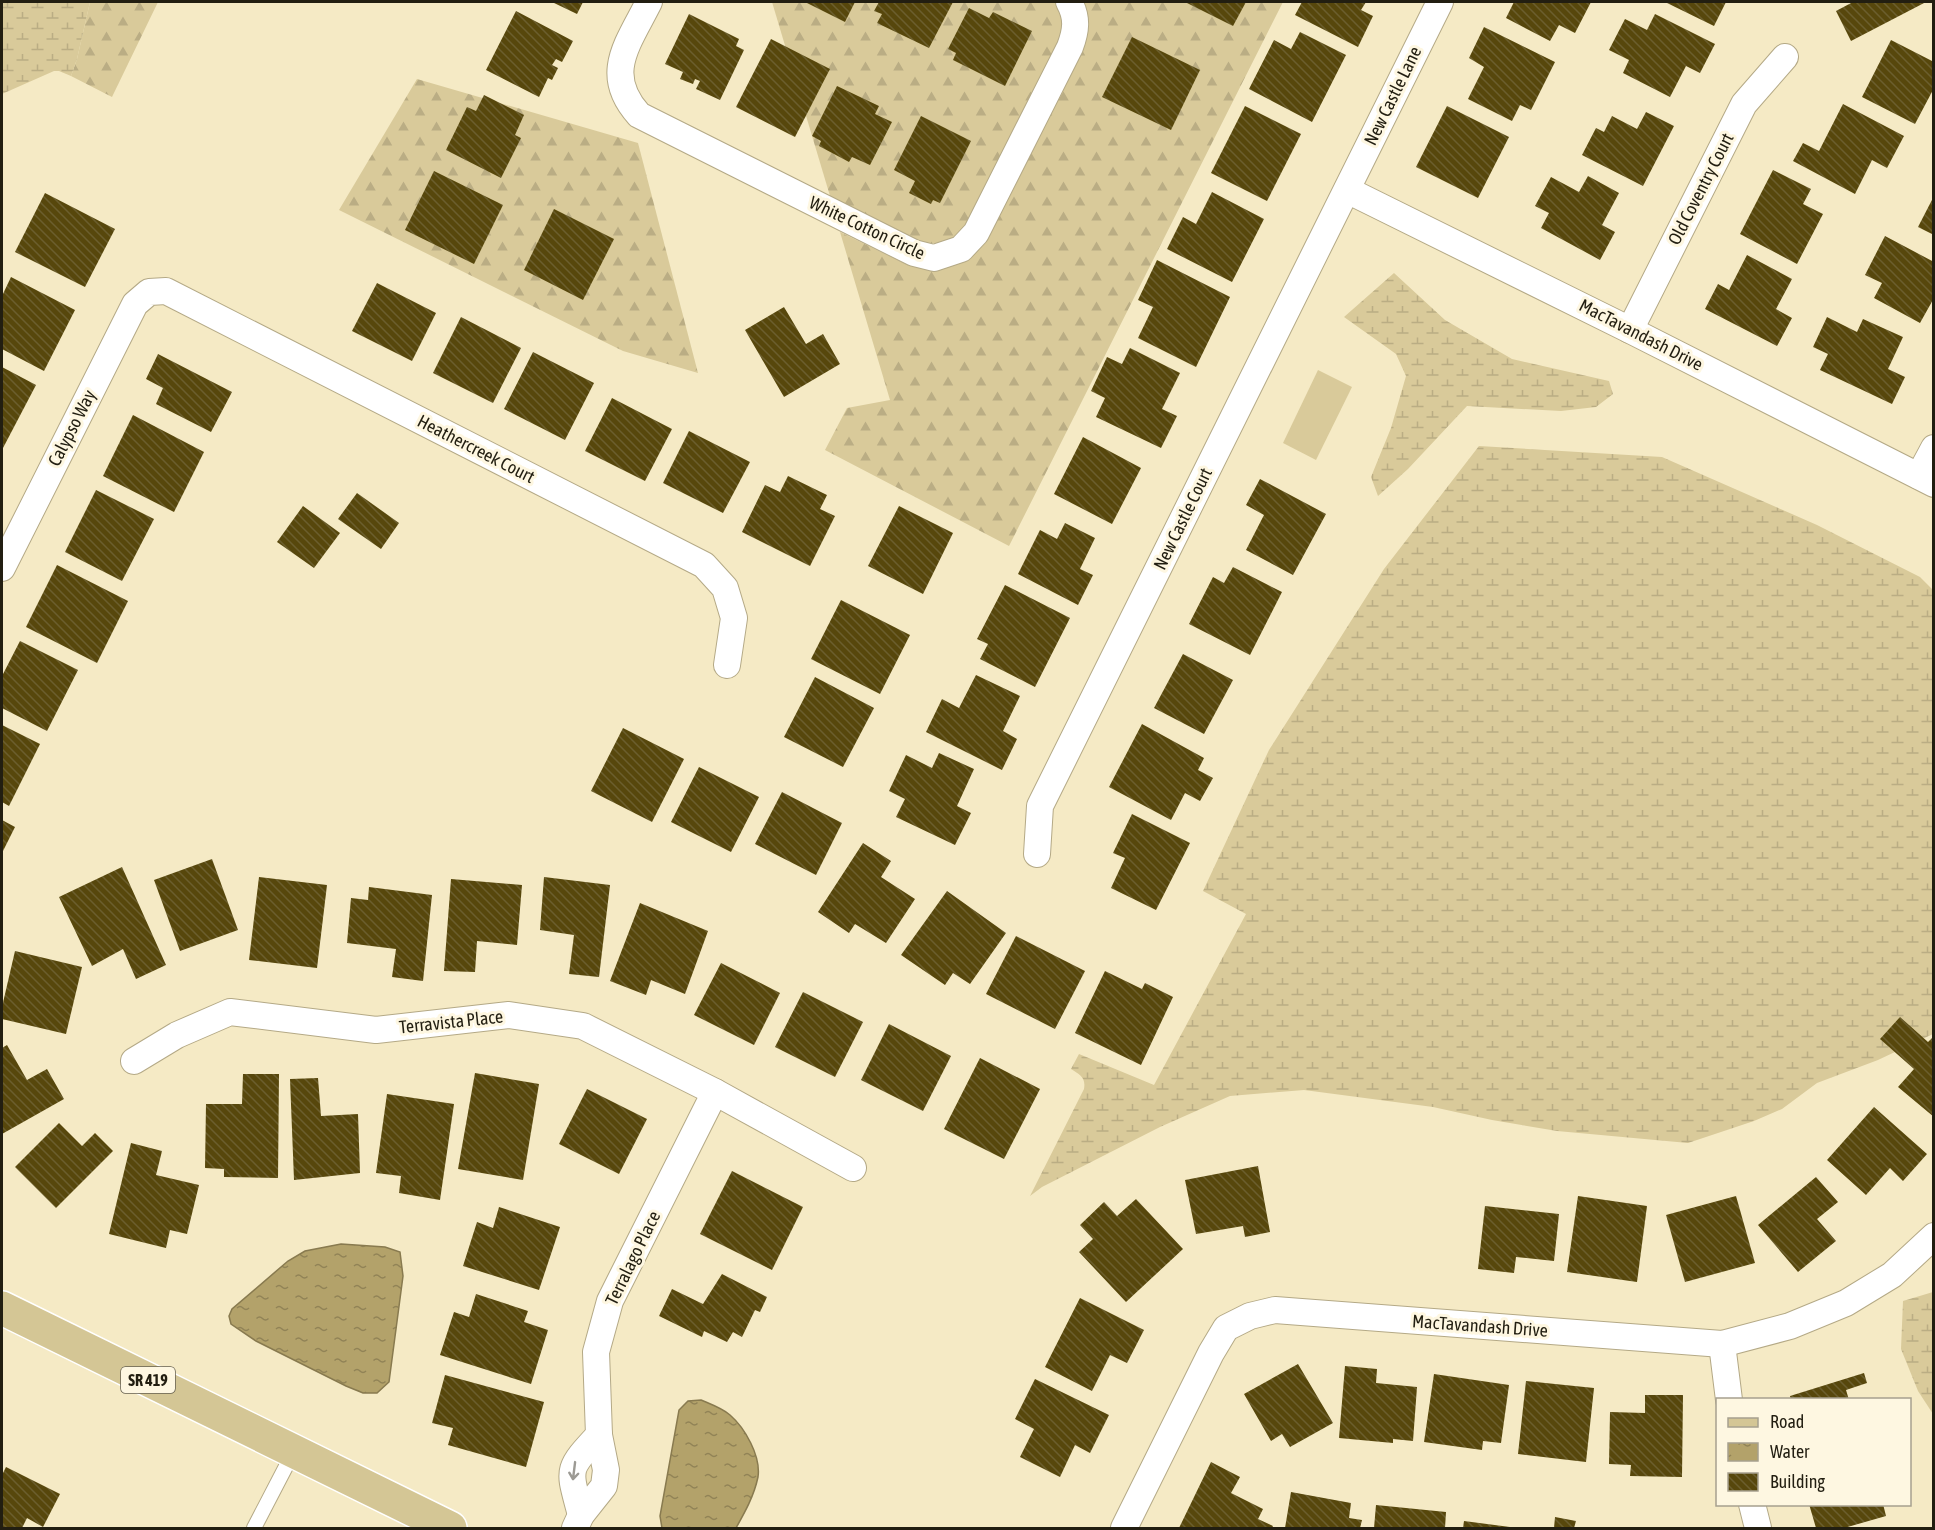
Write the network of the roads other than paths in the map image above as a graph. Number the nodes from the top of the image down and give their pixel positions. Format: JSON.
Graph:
{"nodes":[{"id":1,"x":649,"y":2,"type":"edge"},
{"id":2,"x":1069,"y":2,"type":"edge"},
{"id":3,"x":1440,"y":2,"type":"edge"},
{"id":4,"x":1785,"y":57,"type":"dead end"},
{"id":5,"x":1347,"y":190,"type":"junction"},
{"id":6,"x":149,"y":292,"type":"joint"},
{"id":7,"x":1630,"y":330,"type":"junction"},
{"id":8,"x":1934,"y":448,"type":"edge"},
{"id":9,"x":1926,"y":480,"type":"edge"},
{"id":10,"x":2,"y":568,"type":"edge"},
{"id":11,"x":727,"y":665,"type":"dead end"},
{"id":12,"x":1037,"y":854,"type":"dead end"},
{"id":13,"x":134,"y":1062,"type":"dead end"},
{"id":14,"x":715,"y":1092,"type":"junction"},
{"id":15,"x":853,"y":1168,"type":"dead end"},
{"id":16,"x":1934,"y":1236,"type":"edge"},
{"id":17,"x":2,"y":1308,"type":"edge"},
{"id":18,"x":1722,"y":1344,"type":"junction"},
{"id":19,"x":1729,"y":1398,"type":"edge"},
{"id":20,"x":599,"y":1435,"type":"junction"},
{"id":21,"x":294,"y":1452,"type":"junction"},
{"id":22,"x":1752,"y":1506,"type":"edge"},
{"id":23,"x":578,"y":1522,"type":"edge"},
{"id":24,"x":254,"y":1528,"type":"edge"},
{"id":25,"x":450,"y":1528,"type":"edge"},
{"id":26,"x":1124,"y":1528,"type":"edge"},
{"id":27,"x":1758,"y":1528,"type":"edge"}],
"edges":[{"from":1,"to":2,"type":"street","name":"White Cotton Circle"},
{"from":3,"to":5,"type":"street","name":"New Castle Lane"},
{"from":4,"to":7,"type":"street","name":"Old Coventry Court"},
{"from":5,"to":7,"type":"street","name":"MacTavandash Drive"},
{"from":5,"to":12,"type":"street","name":"New Castle Court"},
{"from":6,"to":10,"type":"street","name":"Calypso Way"},
{"from":6,"to":11,"type":"street","name":"Heathercreek Court"},
{"from":7,"to":9,"type":"street","name":"MacTavandash Drive"},
{"from":8,"to":9,"type":"street"},
{"from":13,"to":14,"type":"street","name":"Terravista Place"},
{"from":14,"to":15,"type":"street","name":"Terravista Place"},
{"from":14,"to":20,"type":"street","name":"Terralago Place"},
{"from":16,"to":18,"type":"street","name":"MacTavandash Drive"},
{"from":17,"to":21,"type":"main road","number":"SR 419"},
{"from":18,"to":19,"type":"street"},
{"from":18,"to":26,"type":"street","name":"MacTavandash Drive"},
{"from":20,"to":23,"type":"street","name":"Terralago Place"},
{"from":20,"to":23,"type":"street","name":"Terralago Place","one_way":true},
{"from":21,"to":24,"type":"lane"},
{"from":21,"to":25,"type":"main road","number":"SR 419"},
{"from":22,"to":27,"type":"street"}]}
